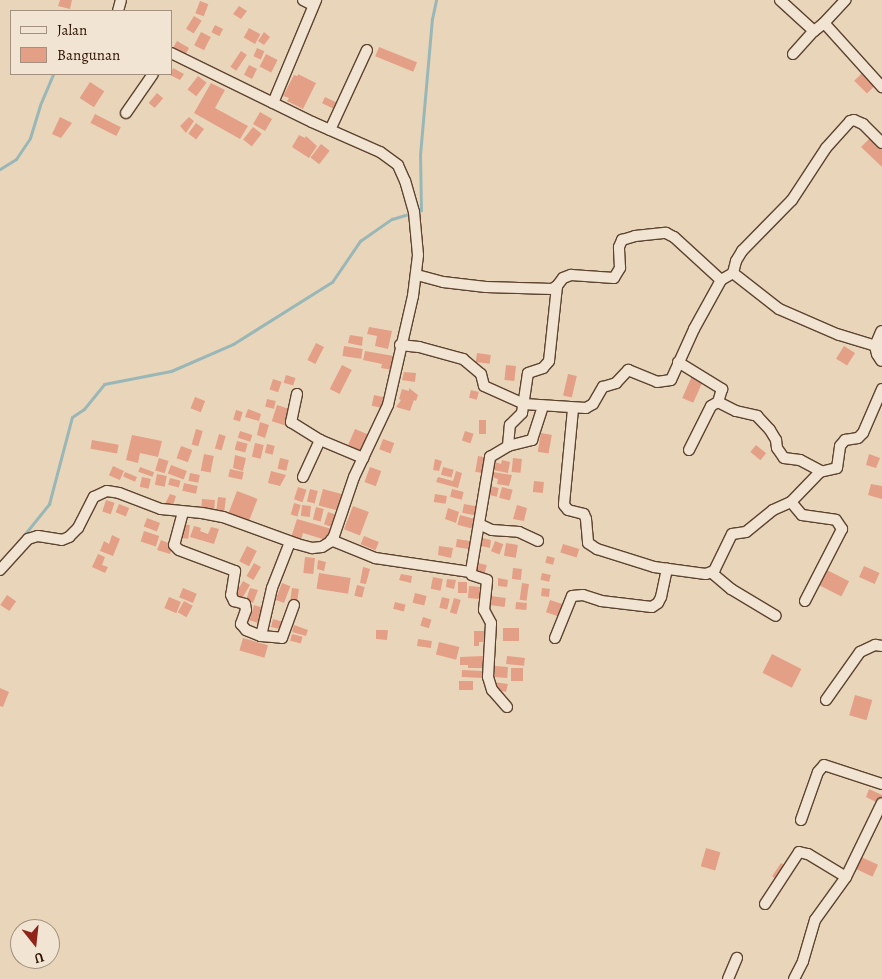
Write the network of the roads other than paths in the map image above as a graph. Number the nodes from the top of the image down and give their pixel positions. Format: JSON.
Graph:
{"nodes":[{"id":1,"x":303,"y":0,"type":"edge"},
{"id":2,"x":780,"y":0,"type":"edge"},
{"id":3,"x":845,"y":0,"type":"edge"},
{"id":4,"x":314,"y":3,"type":"edge"},
{"id":5,"x":824,"y":24,"type":"junction"},
{"id":6,"x":814,"y":31,"type":"junction"},
{"id":7,"x":367,"y":50,"type":"dead end"},
{"id":8,"x":172,"y":52,"type":"edge"},
{"id":9,"x":793,"y":54,"type":"dead end"},
{"id":10,"x":152,"y":75,"type":"edge"},
{"id":11,"x":882,"y":87,"type":"edge"},
{"id":12,"x":273,"y":103,"type":"junction"},
{"id":13,"x":126,"y":113,"type":"dead end"},
{"id":14,"x":330,"y":130,"type":"junction"},
{"id":15,"x":882,"y":142,"type":"edge"},
{"id":16,"x":733,"y":273,"type":"junction"},
{"id":17,"x":417,"y":275,"type":"junction"},
{"id":18,"x":721,"y":280,"type":"junction"},
{"id":19,"x":557,"y":286,"type":"junction"},
{"id":20,"x":882,"y":332,"type":"edge"},
{"id":21,"x":400,"y":345,"type":"junction"},
{"id":22,"x":876,"y":346,"type":"junction"},
{"id":23,"x":882,"y":360,"type":"edge"},
{"id":24,"x":678,"y":362,"type":"junction"},
{"id":25,"x":882,"y":389,"type":"edge"},
{"id":26,"x":297,"y":394,"type":"dead end"},
{"id":27,"x":718,"y":402,"type":"junction"},
{"id":28,"x":524,"y":404,"type":"junction"},
{"id":29,"x":542,"y":406,"type":"junction"},
{"id":30,"x":573,"y":409,"type":"junction"},
{"id":31,"x":320,"y":440,"type":"junction"},
{"id":32,"x":508,"y":446,"type":"junction"},
{"id":33,"x":689,"y":450,"type":"dead end"},
{"id":34,"x":362,"y":458,"type":"junction"},
{"id":35,"x":821,"y":471,"type":"junction"},
{"id":36,"x":303,"y":477,"type":"dead end"},
{"id":37,"x":792,"y":502,"type":"junction"},
{"id":38,"x":182,"y":512,"type":"junction"},
{"id":39,"x":479,"y":524,"type":"junction"},
{"id":40,"x":331,"y":540,"type":"junction"},
{"id":41,"x":538,"y":541,"type":"dead end"},
{"id":42,"x":290,"y":542,"type":"junction"},
{"id":43,"x":668,"y":569,"type":"junction"},
{"id":44,"x":0,"y":570,"type":"edge"},
{"id":45,"x":470,"y":572,"type":"junction"},
{"id":46,"x":712,"y":573,"type":"junction"},
{"id":47,"x":805,"y":601,"type":"dead end"},
{"id":48,"x":294,"y":605,"type":"dead end"},
{"id":49,"x":776,"y":616,"type":"dead end"},
{"id":50,"x":261,"y":636,"type":"junction"},
{"id":51,"x":554,"y":638,"type":"dead end"},
{"id":52,"x":882,"y":646,"type":"edge"},
{"id":53,"x":826,"y":700,"type":"dead end"},
{"id":54,"x":508,"y":707,"type":"dead end"},
{"id":55,"x":882,"y":784,"type":"edge"},
{"id":56,"x":882,"y":803,"type":"edge"},
{"id":57,"x":801,"y":820,"type":"dead end"},
{"id":58,"x":846,"y":877,"type":"junction"},
{"id":59,"x":765,"y":904,"type":"dead end"},
{"id":60,"x":737,"y":958,"type":"dead end"},
{"id":61,"x":728,"y":979,"type":"edge"},
{"id":62,"x":794,"y":979,"type":"edge"}],
"edges":[{"from":1,"to":4,"type":"street"},
{"from":2,"to":6,"type":"street"},
{"from":3,"to":5,"type":"street"},
{"from":4,"to":12,"type":"street"},
{"from":5,"to":6,"type":"street"},
{"from":5,"to":11,"type":"street"},
{"from":6,"to":9,"type":"street"},
{"from":7,"to":14,"type":"street"},
{"from":8,"to":12,"type":"street"},
{"from":10,"to":13,"type":"street"},
{"from":12,"to":14,"type":"street"},
{"from":14,"to":17,"type":"street"},
{"from":15,"to":16,"type":"street"},
{"from":16,"to":18,"type":"street"},
{"from":16,"to":22,"type":"street"},
{"from":17,"to":19,"type":"street"},
{"from":17,"to":21,"type":"street"},
{"from":18,"to":19,"type":"street"},
{"from":18,"to":24,"type":"street"},
{"from":19,"to":28,"type":"street"},
{"from":20,"to":22,"type":"street"},
{"from":21,"to":28,"type":"street"},
{"from":21,"to":34,"type":"street"},
{"from":22,"to":23,"type":"street"},
{"from":24,"to":27,"type":"street"},
{"from":24,"to":30,"type":"street"},
{"from":25,"to":35,"type":"street"},
{"from":26,"to":31,"type":"street"},
{"from":27,"to":33,"type":"street"},
{"from":27,"to":35,"type":"street"},
{"from":28,"to":29,"type":"street"},
{"from":28,"to":32,"type":"street"},
{"from":29,"to":30,"type":"street"},
{"from":29,"to":32,"type":"street"},
{"from":30,"to":43,"type":"street"},
{"from":31,"to":34,"type":"street"},
{"from":31,"to":36,"type":"street"},
{"from":32,"to":39,"type":"street"},
{"from":34,"to":40,"type":"street"},
{"from":35,"to":37,"type":"street"},
{"from":37,"to":46,"type":"street"},
{"from":37,"to":47,"type":"street"},
{"from":38,"to":42,"type":"street"},
{"from":38,"to":44,"type":"street"},
{"from":38,"to":50,"type":"street"},
{"from":39,"to":41,"type":"street"},
{"from":39,"to":45,"type":"street"},
{"from":40,"to":42,"type":"street"},
{"from":40,"to":45,"type":"street"},
{"from":42,"to":50,"type":"street"},
{"from":43,"to":46,"type":"street"},
{"from":43,"to":51,"type":"street"},
{"from":45,"to":54,"type":"street"},
{"from":46,"to":49,"type":"street"},
{"from":48,"to":50,"type":"street"},
{"from":52,"to":53,"type":"street"},
{"from":55,"to":57,"type":"street"},
{"from":56,"to":58,"type":"street"},
{"from":58,"to":59,"type":"street"},
{"from":58,"to":62,"type":"street"},
{"from":60,"to":61,"type":"street"}]}
